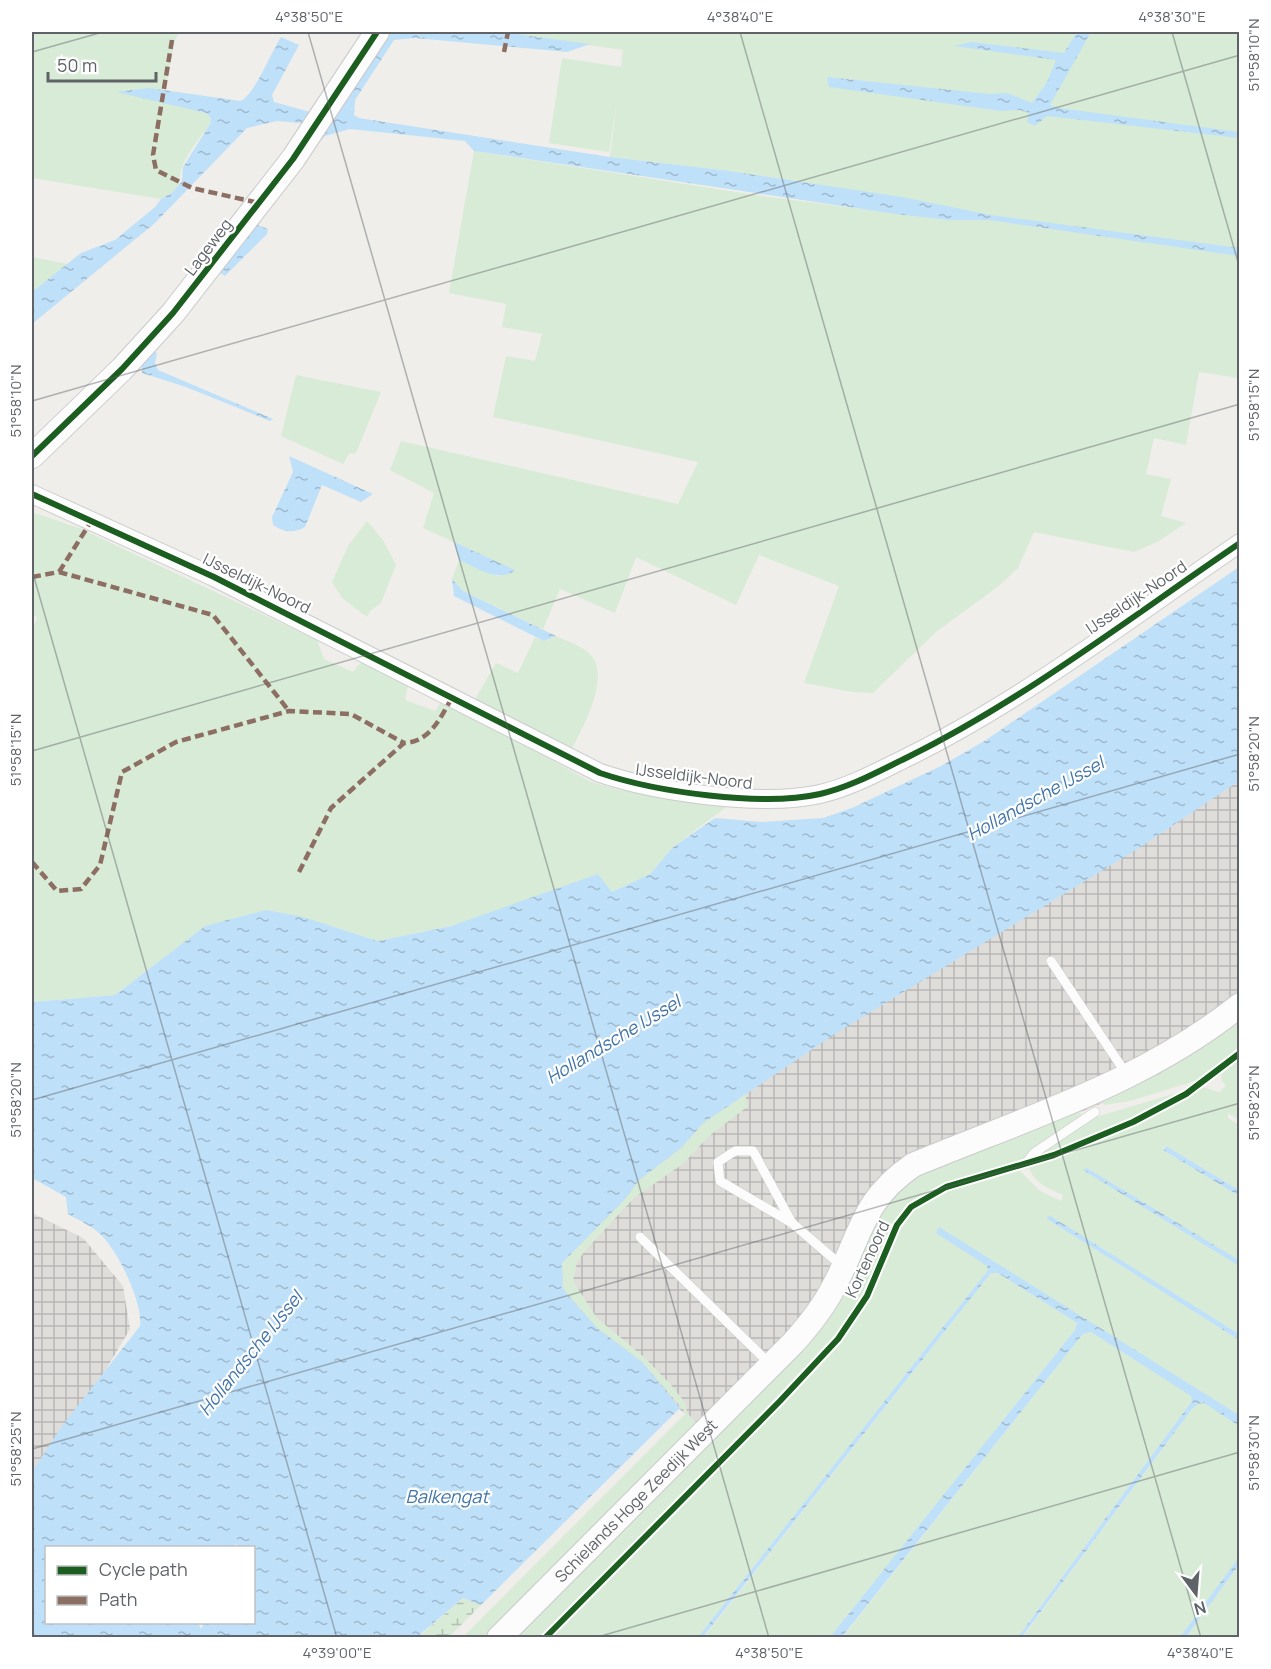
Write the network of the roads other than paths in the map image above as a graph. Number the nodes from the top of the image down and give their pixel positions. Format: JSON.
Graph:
{"nodes":[{"id":1,"x":377,"y":32,"type":"edge"},
{"id":2,"x":32,"y":456,"type":"edge"},
{"id":3,"x":32,"y":494,"type":"edge"},
{"id":4,"x":1239,"y":543,"type":"edge"},
{"id":5,"x":1052,"y":961,"type":"dead end"},
{"id":6,"x":1239,"y":1005,"type":"edge"},
{"id":7,"x":1128,"y":1077,"type":"junction"},
{"id":8,"x":1095,"y":1112,"type":"dead end"},
{"id":9,"x":1025,"y":1164,"type":"dead end"},
{"id":10,"x":792,"y":1223,"type":"junction"},
{"id":11,"x":640,"y":1237,"type":"dead end"},
{"id":12,"x":844,"y":1268,"type":"junction"},
{"id":13,"x":772,"y":1365,"type":"junction"},
{"id":14,"x":499,"y":1638,"type":"edge"}],
"edges":[{"from":1,"to":2,"type":"street","name":"Lageweg"},
{"from":3,"to":4,"type":"street","name":"IJsseldijk-Noord"},
{"from":5,"to":7,"type":"lane"},
{"from":6,"to":7,"type":"street","name":"Kortenoord"},
{"from":7,"to":12,"type":"street","name":"Kortenoord"},
{"from":8,"to":9,"type":"lane"},
{"from":10,"to":10,"type":"lane"},
{"from":10,"to":12,"type":"lane"},
{"from":11,"to":13,"type":"lane"},
{"from":12,"to":13,"type":"street","name":"Kortenoord"},
{"from":13,"to":14,"type":"street","name":"Schielands Hoge Zeedijk West"}]}
